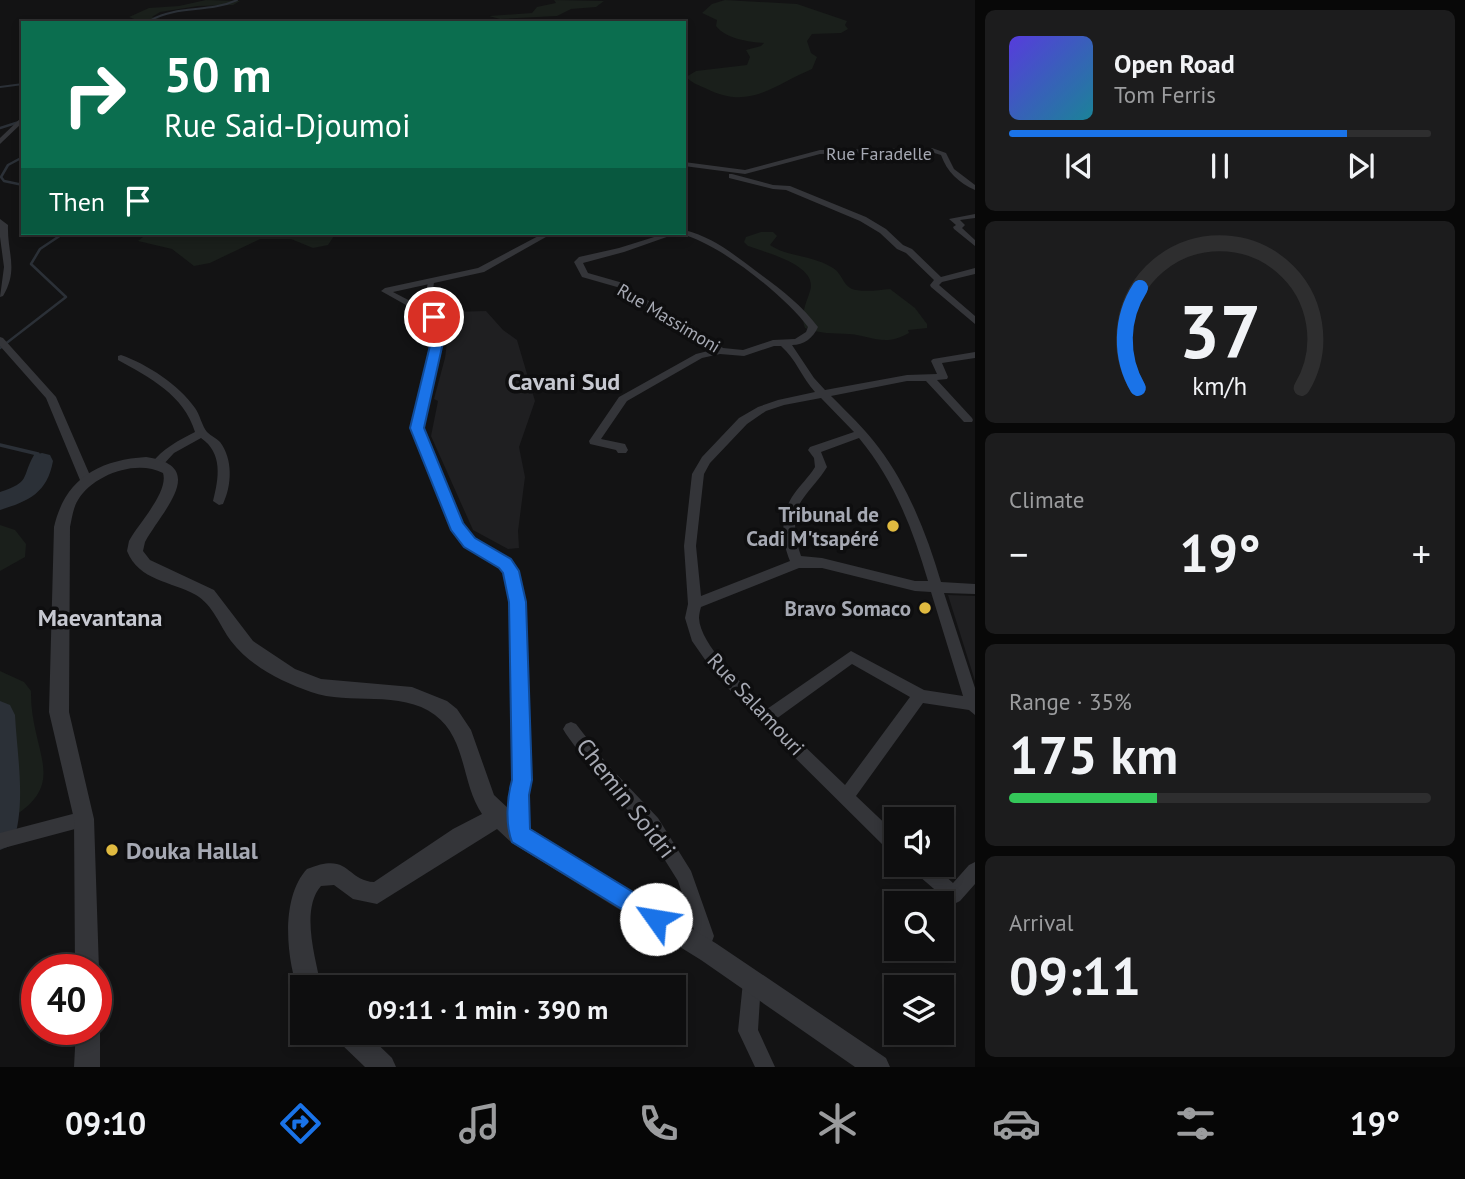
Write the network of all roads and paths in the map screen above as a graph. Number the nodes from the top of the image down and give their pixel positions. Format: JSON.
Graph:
{"nodes":[{"id":1,"x":21,"y":120,"type":"edge"},
{"id":2,"x":0,"y":142,"type":"edge"},
{"id":3,"x":686,"y":164,"type":"edge"},
{"id":4,"x":713,"y":169,"type":"junction"},
{"id":5,"x":975,"y":188,"type":"edge"},
{"id":6,"x":975,"y":216,"type":"edge"},
{"id":7,"x":0,"y":221,"type":"edge"},
{"id":8,"x":686,"y":233,"type":"edge"},
{"id":9,"x":545,"y":235,"type":"edge"},
{"id":10,"x":668,"y":235,"type":"edge"},
{"id":11,"x":975,"y":244,"type":"edge"},
{"id":12,"x":975,"y":271,"type":"edge"},
{"id":13,"x":939,"y":280,"type":"junction"},
{"id":14,"x":431,"y":282,"type":"junction"},
{"id":15,"x":0,"y":294,"type":"edge"},
{"id":16,"x":426,"y":313,"type":"junction"},
{"id":17,"x":975,"y":321,"type":"edge"},
{"id":18,"x":3,"y":343,"type":"edge"},
{"id":19,"x":784,"y":343,"type":"junction"},
{"id":20,"x":720,"y":351,"type":"junction"},
{"id":21,"x":975,"y":355,"type":"edge"},
{"id":22,"x":121,"y":358,"type":"dead end"},
{"id":23,"x":930,"y":379,"type":"junction"},
{"id":24,"x":822,"y":393,"type":"junction"},
{"id":25,"x":971,"y":420,"type":"edge"},
{"id":26,"x":954,"y":422,"type":"dead end"},
{"id":27,"x":201,"y":433,"type":"junction"},
{"id":28,"x":861,"y":434,"type":"junction"},
{"id":29,"x":622,"y":450,"type":"dead end"},
{"id":30,"x":157,"y":464,"type":"junction"},
{"id":31,"x":86,"y":480,"type":"junction"},
{"id":32,"x":219,"y":501,"type":"dead end"},
{"id":33,"x":798,"y":563,"type":"junction"},
{"id":34,"x":936,"y":585,"type":"junction"},
{"id":35,"x":975,"y":589,"type":"edge"},
{"id":36,"x":695,"y":604,"type":"junction"},
{"id":37,"x":920,"y":695,"type":"junction"},
{"id":38,"x":974,"y":706,"type":"edge"},
{"id":39,"x":766,"y":718,"type":"junction"},
{"id":40,"x":571,"y":729,"type":"dead end"},
{"id":41,"x":846,"y":797,"type":"junction"},
{"id":42,"x":498,"y":817,"type":"junction"},
{"id":43,"x":84,"y":819,"type":"junction"},
{"id":44,"x":884,"y":834,"type":"edge"},
{"id":45,"x":520,"y":835,"type":"junction"},
{"id":46,"x":7,"y":840,"type":"edge"},
{"id":47,"x":975,"y":871,"type":"edge"},
{"id":48,"x":933,"y":877,"type":"edge"},
{"id":49,"x":702,"y":947,"type":"junction"},
{"id":50,"x":87,"y":954,"type":"edge"},
{"id":51,"x":308,"y":975,"type":"edge"},
{"id":52,"x":752,"y":982,"type":"junction"},
{"id":53,"x":88,"y":1045,"type":"edge"},
{"id":54,"x":360,"y":1045,"type":"edge"},
{"id":55,"x":87,"y":1067,"type":"edge"},
{"id":56,"x":383,"y":1067,"type":"edge"},
{"id":57,"x":765,"y":1067,"type":"edge"},
{"id":58,"x":877,"y":1067,"type":"edge"}],
"edges":[{"from":1,"to":2,"type":"street"},
{"from":3,"to":4,"type":"street","name":"Rue Faradelle"},
{"from":4,"to":5,"type":"street","name":"Rue Faradelle"},
{"from":4,"to":13,"type":"street"},
{"from":6,"to":11,"type":"street"},
{"from":7,"to":15,"type":"street"},
{"from":8,"to":19,"type":"street","name":"Rue Massimoni"},
{"from":9,"to":14,"type":"street"},
{"from":10,"to":20,"type":"street","name":"Rue Massimoni"},
{"from":12,"to":13,"type":"street"},
{"from":13,"to":17,"type":"street"},
{"from":14,"to":16,"type":"street"},
{"from":14,"to":16,"type":"street"},
{"from":16,"to":45,"type":"street"},
{"from":18,"to":31,"type":"street"},
{"from":19,"to":20,"type":"street","name":"Rue Massimoni"},
{"from":19,"to":24,"type":"street"},
{"from":20,"to":29,"type":"street"},
{"from":21,"to":23,"type":"street"},
{"from":22,"to":27,"type":"street"},
{"from":23,"to":24,"type":"street","name":"Rue Salamouri"},
{"from":23,"to":25,"type":"street"},
{"from":24,"to":28,"type":"street"},
{"from":24,"to":36,"type":"street","name":"Rue Salamouri"},
{"from":25,"to":26,"type":"street"},
{"from":27,"to":30,"type":"street"},
{"from":27,"to":32,"type":"street"},
{"from":28,"to":33,"type":"street"},
{"from":28,"to":34,"type":"street"},
{"from":30,"to":31,"type":"street"},
{"from":30,"to":42,"type":"street"},
{"from":31,"to":43,"type":"street"},
{"from":33,"to":34,"type":"street"},
{"from":33,"to":36,"type":"street"},
{"from":34,"to":35,"type":"street"},
{"from":34,"to":38,"type":"street"},
{"from":36,"to":39,"type":"street","name":"Rue Salamouri"},
{"from":37,"to":38,"type":"street"},
{"from":37,"to":39,"type":"street"},
{"from":37,"to":41,"type":"street"},
{"from":39,"to":41,"type":"street","name":"Rue Salamouri"},
{"from":40,"to":49,"type":"street","name":"Chemin Soidri"},
{"from":41,"to":44,"type":"street","name":"Rue Salamouri"},
{"from":42,"to":45,"type":"street"},
{"from":42,"to":51,"type":"street"},
{"from":43,"to":46,"type":"street"},
{"from":43,"to":50,"type":"street"},
{"from":45,"to":49,"type":"street"},
{"from":47,"to":48,"type":"street"},
{"from":49,"to":52,"type":"street"},
{"from":52,"to":57,"type":"street"},
{"from":52,"to":58,"type":"street"},
{"from":53,"to":55,"type":"street"},
{"from":54,"to":56,"type":"street"}]}
